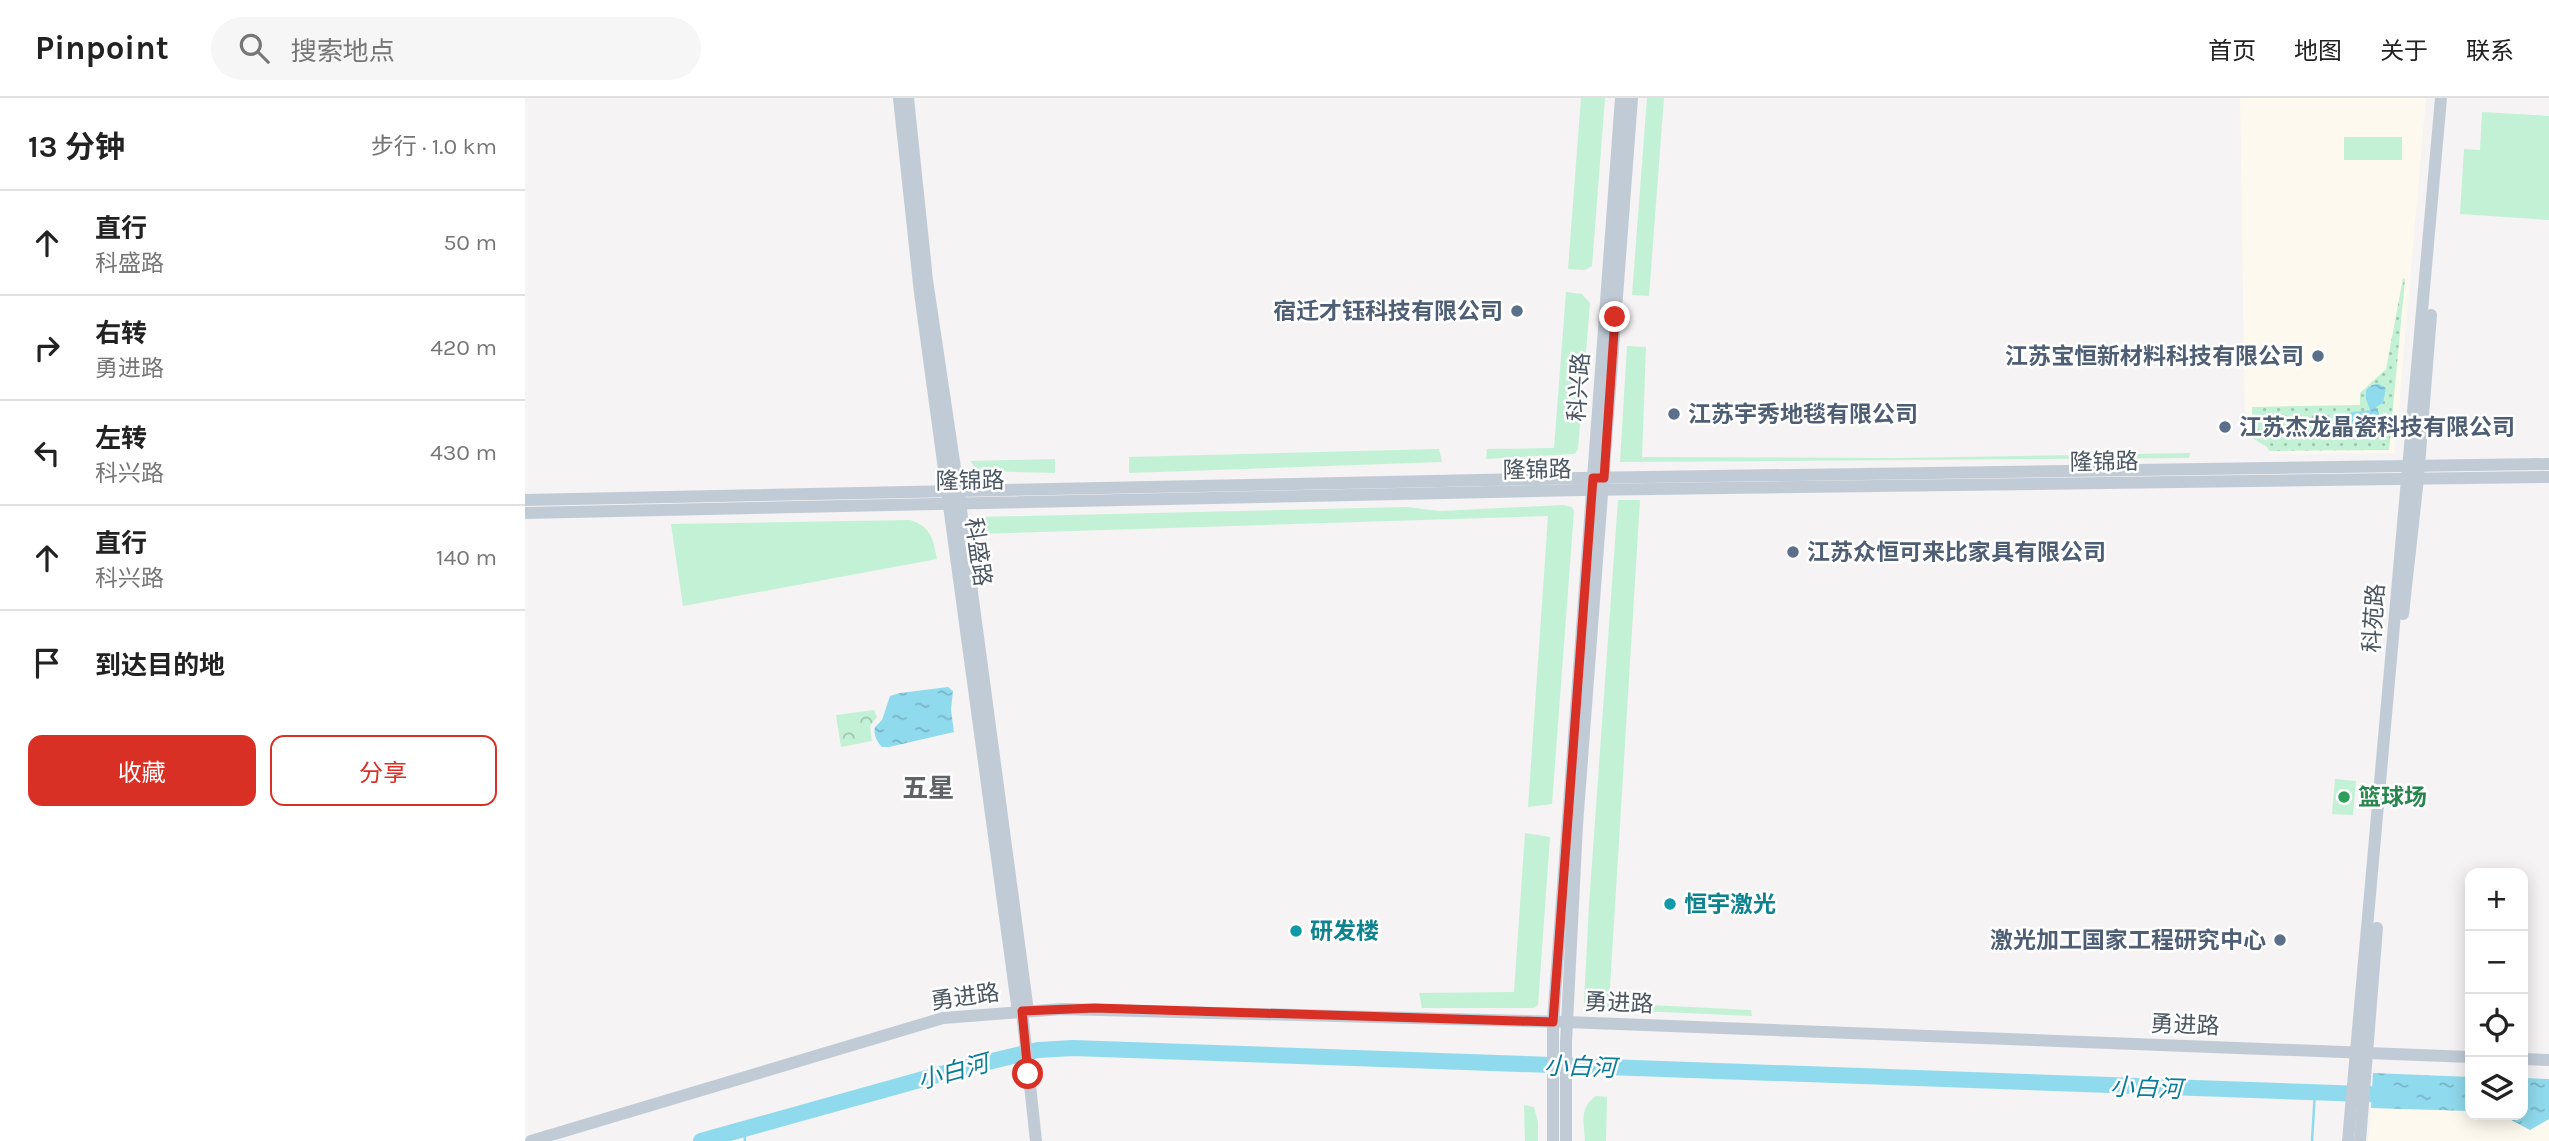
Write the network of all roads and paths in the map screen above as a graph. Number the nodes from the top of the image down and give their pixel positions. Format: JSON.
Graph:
{"nodes":[{"id":1,"x":899,"y":98,"type":"edge"},
{"id":2,"x":908,"y":98,"type":"edge"},
{"id":3,"x":1621,"y":98,"type":"edge"},
{"id":4,"x":1632,"y":98,"type":"edge"},
{"id":5,"x":2441,"y":98,"type":"edge"},
{"id":6,"x":2447,"y":98,"type":"edge"},
{"id":7,"x":2549,"y":464,"type":"edge"},
{"id":8,"x":2412,"y":472,"type":"junction"},
{"id":9,"x":2549,"y":477,"type":"edge"},
{"id":10,"x":1598,"y":484,"type":"junction"},
{"id":11,"x":954,"y":497,"type":"junction"},
{"id":12,"x":525,"y":500,"type":"edge"},
{"id":13,"x":525,"y":513,"type":"edge"},
{"id":14,"x":1023,"y":1011,"type":"junction"},
{"id":15,"x":1553,"y":1022,"type":"junction"},
{"id":16,"x":1567,"y":1022,"type":"junction"},
{"id":17,"x":1560,"y":1042,"type":"junction"},
{"id":18,"x":2465,"y":1057,"type":"edge"},
{"id":19,"x":2360,"y":1059,"type":"junction"},
{"id":20,"x":2528,"y":1059,"type":"edge"},
{"id":21,"x":2549,"y":1060,"type":"edge"},
{"id":22,"x":2356,"y":1112,"type":"junction"},
{"id":23,"x":531,"y":1141,"type":"edge"},
{"id":24,"x":1036,"y":1141,"type":"edge"},
{"id":25,"x":1553,"y":1141,"type":"edge"},
{"id":26,"x":1566,"y":1141,"type":"edge"},
{"id":27,"x":2348,"y":1141,"type":"edge"},
{"id":28,"x":2360,"y":1141,"type":"edge"}],
"edges":[{"from":1,"to":11,"type":"street","name":"科盛路"},
{"from":2,"to":11,"type":"street","name":"科盛路"},
{"from":3,"to":10,"type":"street","name":"科兴路"},
{"from":4,"to":10,"type":"street","name":"科兴路"},
{"from":5,"to":8,"type":"street","name":"科苑路"},
{"from":6,"to":8,"type":"street","name":"科苑路"},
{"from":7,"to":8,"type":"street","name":"隆锦路"},
{"from":8,"to":9,"type":"street","name":"隆锦路"},
{"from":8,"to":10,"type":"street","name":"隆锦路"},
{"from":8,"to":19,"type":"street","name":"科苑路"},
{"from":10,"to":11,"type":"street","name":"隆锦路"},
{"from":10,"to":15,"type":"street","name":"科兴路"},
{"from":10,"to":16,"type":"street","name":"科兴路"},
{"from":11,"to":12,"type":"street","name":"隆锦路"},
{"from":11,"to":13,"type":"street","name":"隆锦路"},
{"from":11,"to":14,"type":"street","name":"科盛路"},
{"from":14,"to":15,"type":"street","name":"勇进路"},
{"from":14,"to":23,"type":"street","name":"勇进路"},
{"from":14,"to":24,"type":"street","name":"科盛路"},
{"from":15,"to":16,"type":"street","name":"勇进路"},
{"from":15,"to":17,"type":"street","name":"科兴路"},
{"from":16,"to":17,"type":"street","name":"科兴路"},
{"from":16,"to":19,"type":"street","name":"勇进路"},
{"from":17,"to":25,"type":"street","name":"科兴路"},
{"from":17,"to":26,"type":"street","name":"科兴路"},
{"from":18,"to":19,"type":"street","name":"勇进路"},
{"from":19,"to":22,"type":"street","name":"科苑路"},
{"from":20,"to":21,"type":"street"},
{"from":22,"to":27,"type":"street","name":"科苑路"},
{"from":22,"to":28,"type":"street","name":"科苑路"}]}
